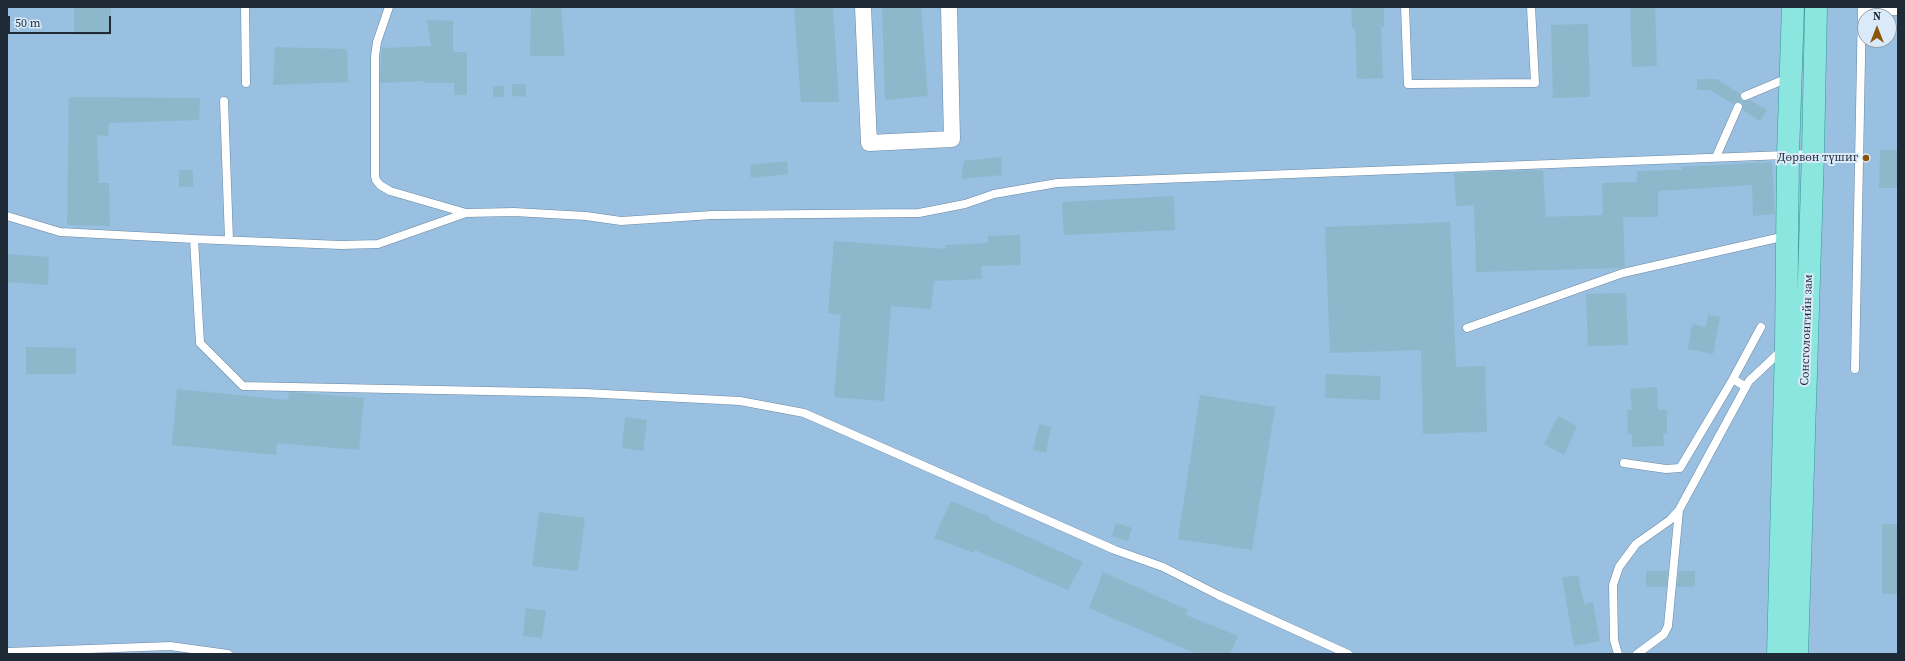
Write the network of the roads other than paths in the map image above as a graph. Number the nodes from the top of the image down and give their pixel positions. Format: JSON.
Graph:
{"nodes":[{"id":1,"x":245,"y":7,"type":"edge"},
{"id":2,"x":390,"y":7,"type":"edge"},
{"id":3,"x":863,"y":7,"type":"edge"},
{"id":4,"x":950,"y":7,"type":"edge"},
{"id":5,"x":1405,"y":7,"type":"edge"},
{"id":6,"x":1531,"y":7,"type":"edge"},
{"id":7,"x":1793,"y":7,"type":"edge"},
{"id":8,"x":1816,"y":7,"type":"edge"},
{"id":9,"x":1861,"y":48,"type":"edge"},
{"id":10,"x":1791,"y":77,"type":"junction"},
{"id":11,"x":246,"y":83,"type":"dead end"},
{"id":12,"x":1744,"y":96,"type":"dead end"},
{"id":13,"x":224,"y":101,"type":"dead end"},
{"id":14,"x":1738,"y":107,"type":"dead end"},
{"id":15,"x":1788,"y":154,"type":"junction"},
{"id":16,"x":1813,"y":154,"type":"junction"},
{"id":17,"x":1716,"y":157,"type":"junction"},
{"id":18,"x":466,"y":213,"type":"junction"},
{"id":19,"x":7,"y":216,"type":"edge"},
{"id":20,"x":1787,"y":236,"type":"junction"},
{"id":21,"x":194,"y":239,"type":"junction"},
{"id":22,"x":229,"y":240,"type":"junction"},
{"id":23,"x":1761,"y":327,"type":"dead end"},
{"id":24,"x":1467,"y":328,"type":"dead end"},
{"id":25,"x":1786,"y":347,"type":"junction"},
{"id":26,"x":1855,"y":369,"type":"dead end"},
{"id":27,"x":1733,"y":379,"type":"junction"},
{"id":28,"x":1746,"y":387,"type":"junction"},
{"id":29,"x":1624,"y":463,"type":"dead end"},
{"id":30,"x":1679,"y":510,"type":"junction"},
{"id":31,"x":7,"y":652,"type":"edge"},
{"id":32,"x":228,"y":654,"type":"edge"},
{"id":33,"x":1348,"y":654,"type":"edge"},
{"id":34,"x":1618,"y":654,"type":"edge"},
{"id":35,"x":1637,"y":654,"type":"edge"},
{"id":36,"x":1778,"y":654,"type":"edge"},
{"id":37,"x":1797,"y":654,"type":"edge"}],
"edges":[{"from":1,"to":11,"type":"lane"},
{"from":2,"to":18,"type":"lane"},
{"from":3,"to":4,"type":"street"},
{"from":5,"to":6,"type":"lane"},
{"from":7,"to":10,"type":"main road","name":"Сонсголонгийн зам"},
{"from":8,"to":16,"type":"main road","name":"Сонсголонгийн зам"},
{"from":9,"to":26,"type":"lane"},
{"from":10,"to":12,"type":"lane"},
{"from":10,"to":15,"type":"main road","name":"Сонсголонгийн зам"},
{"from":13,"to":22,"type":"lane"},
{"from":14,"to":17,"type":"lane"},
{"from":15,"to":16,"type":"lane"},
{"from":15,"to":17,"type":"lane"},
{"from":15,"to":20,"type":"main road","name":"Сонсголонгийн зам"},
{"from":16,"to":37,"type":"main road","name":"Сонсголонгийн зам"},
{"from":17,"to":18,"type":"lane"},
{"from":18,"to":22,"type":"lane"},
{"from":19,"to":21,"type":"lane"},
{"from":20,"to":24,"type":"lane"},
{"from":20,"to":25,"type":"main road","name":"Сонсголонгийн зам"},
{"from":21,"to":22,"type":"lane"},
{"from":21,"to":33,"type":"lane"},
{"from":23,"to":27,"type":"lane"},
{"from":25,"to":28,"type":"lane"},
{"from":25,"to":36,"type":"main road","name":"Сонсголонгийн зам"},
{"from":27,"to":28,"type":"lane"},
{"from":27,"to":29,"type":"lane"},
{"from":28,"to":30,"type":"lane"},
{"from":30,"to":34,"type":"lane"},
{"from":30,"to":35,"type":"lane"},
{"from":31,"to":32,"type":"lane"}]}
